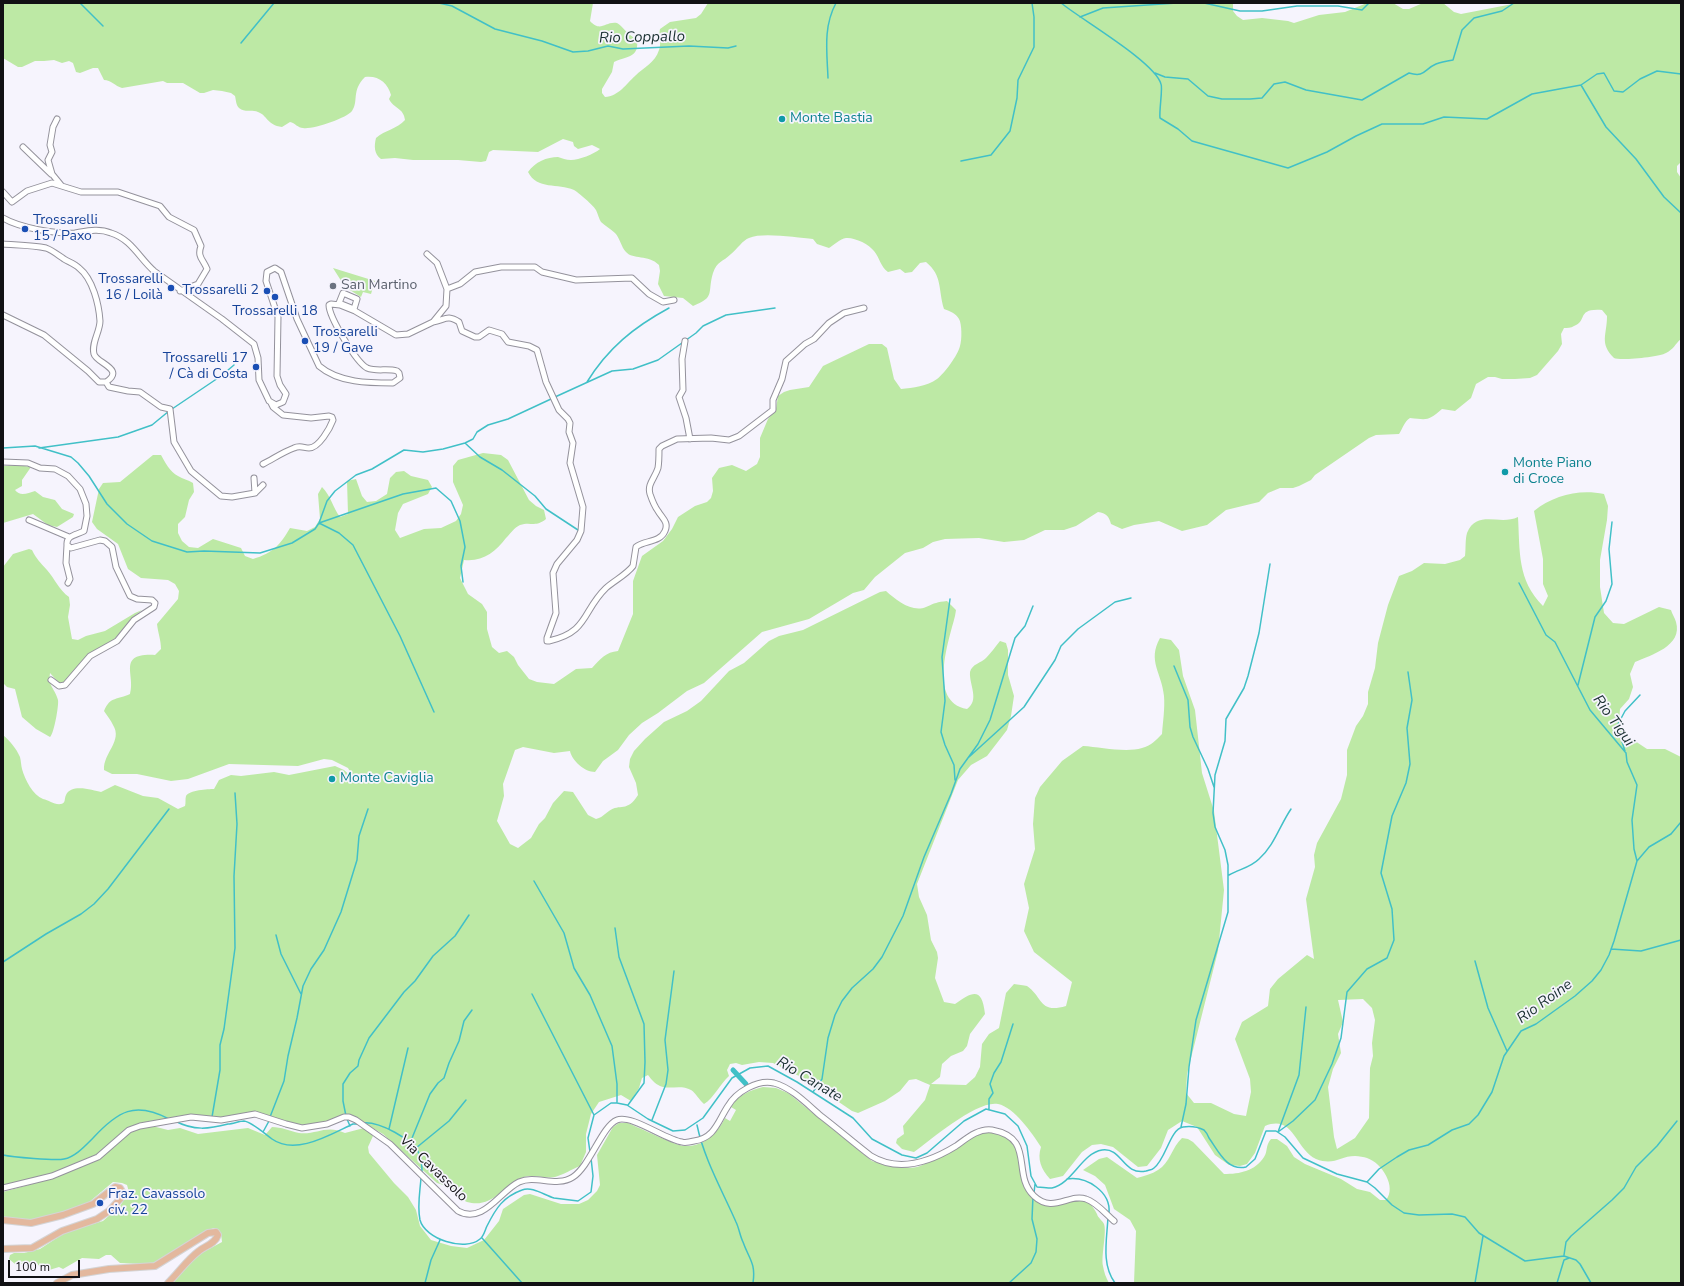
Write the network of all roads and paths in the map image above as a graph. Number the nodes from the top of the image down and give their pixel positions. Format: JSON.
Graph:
{"nodes":[{"id":1,"x":57,"y":119,"type":"dead end"},
{"id":2,"x":23,"y":147,"type":"dead end"},
{"id":3,"x":52,"y":174,"type":"junction"},
{"id":4,"x":61,"y":186,"type":"junction"},
{"id":5,"x":3,"y":192,"type":"edge"},
{"id":6,"x":3,"y":218,"type":"edge"},
{"id":7,"x":3,"y":244,"type":"edge"},
{"id":8,"x":427,"y":254,"type":"dead end"},
{"id":9,"x":447,"y":289,"type":"junction"},
{"id":10,"x":180,"y":291,"type":"junction"},
{"id":11,"x":674,"y":300,"type":"dead end"},
{"id":12,"x":864,"y":308,"type":"dead end"},
{"id":13,"x":3,"y":315,"type":"edge"},
{"id":14,"x":433,"y":322,"type":"junction"},
{"id":15,"x":685,"y":341,"type":"dead end"},
{"id":16,"x":106,"y":382,"type":"junction"},
{"id":17,"x":271,"y":403,"type":"junction"},
{"id":18,"x":690,"y":438,"type":"junction"},
{"id":19,"x":3,"y":462,"type":"edge"},
{"id":20,"x":263,"y":464,"type":"dead end"},
{"id":21,"x":254,"y":478,"type":"dead end"},
{"id":22,"x":263,"y":485,"type":"dead end"},
{"id":23,"x":255,"y":493,"type":"junction"},
{"id":24,"x":29,"y":520,"type":"dead end"},
{"id":25,"x":69,"y":537,"type":"junction"},
{"id":26,"x":67,"y":545,"type":"junction"},
{"id":27,"x":68,"y":583,"type":"dead end"},
{"id":28,"x":50,"y":680,"type":"dead end"},
{"id":29,"x":3,"y":1188,"type":"edge"},
{"id":30,"x":3,"y":1220,"type":"edge"},
{"id":31,"x":1114,"y":1221,"type":"dead end"},
{"id":32,"x":3,"y":1249,"type":"edge"},
{"id":33,"x":57,"y":1283,"type":"edge"},
{"id":34,"x":168,"y":1283,"type":"edge"}],
"edges":[{"from":1,"to":3,"type":"street"},
{"from":2,"to":3,"type":"street"},
{"from":3,"to":4,"type":"street"},
{"from":4,"to":5,"type":"street"},
{"from":4,"to":10,"type":"street"},
{"from":6,"to":10,"type":"street"},
{"from":7,"to":16,"type":"street"},
{"from":8,"to":9,"type":"street"},
{"from":9,"to":11,"type":"street"},
{"from":9,"to":14,"type":"street"},
{"from":10,"to":17,"type":"street"},
{"from":12,"to":18,"type":"street"},
{"from":13,"to":16,"type":"street"},
{"from":14,"to":17,"type":"street"},
{"from":14,"to":18,"type":"street"},
{"from":15,"to":18,"type":"street"},
{"from":16,"to":23,"type":"street"},
{"from":17,"to":20,"type":"street"},
{"from":19,"to":25,"type":"street"},
{"from":21,"to":23,"type":"street"},
{"from":22,"to":23,"type":"street"},
{"from":24,"to":25,"type":"street"},
{"from":25,"to":26,"type":"street"},
{"from":26,"to":27,"type":"street"},
{"from":26,"to":28,"type":"street"},
{"from":29,"to":31,"type":"street","name":"Via Cavassolo"},
{"from":30,"to":32,"type":"main road"},
{"from":33,"to":34,"type":"main road"}]}
